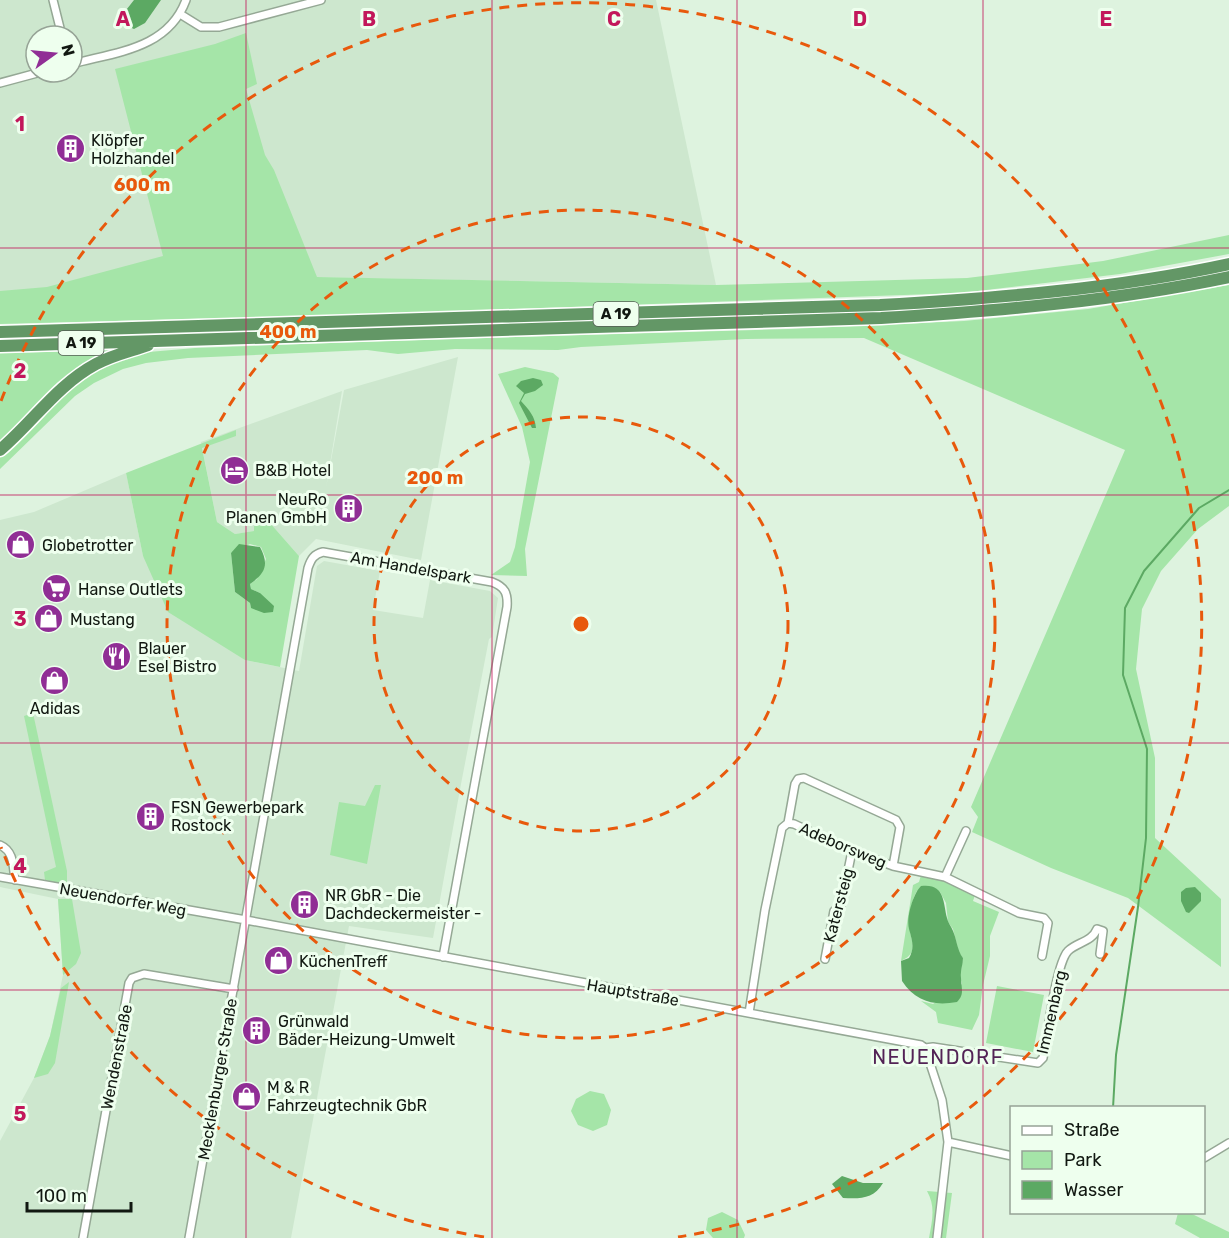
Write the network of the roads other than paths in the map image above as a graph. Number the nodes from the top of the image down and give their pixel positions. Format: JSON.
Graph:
{"nodes":[{"id":1,"x":53,"y":0,"type":"edge"},
{"id":2,"x":186,"y":0,"type":"edge"},
{"id":3,"x":321,"y":0,"type":"edge"},
{"id":4,"x":180,"y":14,"type":"junction"},
{"id":5,"x":59,"y":24,"type":"edge"},
{"id":6,"x":84,"y":61,"type":"edge"},
{"id":7,"x":24,"y":76,"type":"edge"},
{"id":8,"x":0,"y":82,"type":"edge"},
{"id":9,"x":1229,"y":264,"type":"edge"},
{"id":10,"x":1229,"y":277,"type":"edge"},
{"id":11,"x":0,"y":332,"type":"edge"},
{"id":12,"x":162,"y":341,"type":"junction"},
{"id":13,"x":0,"y":346,"type":"edge"},
{"id":14,"x":0,"y":450,"type":"edge"},
{"id":15,"x":788,"y":823,"type":"junction"},
{"id":16,"x":966,"y":831,"type":"dead end"},
{"id":17,"x":0,"y":845,"type":"edge"},
{"id":18,"x":852,"y":851,"type":"junction"},
{"id":19,"x":893,"y":866,"type":"junction"},
{"id":20,"x":945,"y":877,"type":"junction"},
{"id":21,"x":0,"y":878,"type":"edge"},
{"id":22,"x":15,"y":880,"type":"junction"},
{"id":23,"x":246,"y":921,"type":"junction"},
{"id":24,"x":1100,"y":954,"type":"dead end"},
{"id":25,"x":1042,"y":956,"type":"dead end"},
{"id":26,"x":443,"y":957,"type":"junction"},
{"id":27,"x":825,"y":959,"type":"dead end"},
{"id":28,"x":234,"y":989,"type":"junction"},
{"id":29,"x":749,"y":1012,"type":"junction"},
{"id":30,"x":925,"y":1048,"type":"junction"},
{"id":31,"x":948,"y":1142,"type":"junction"},
{"id":32,"x":1229,"y":1143,"type":"edge"},
{"id":33,"x":1010,"y":1156,"type":"edge"},
{"id":34,"x":1205,"y":1157,"type":"edge"},
{"id":35,"x":83,"y":1238,"type":"edge"},
{"id":36,"x":189,"y":1238,"type":"edge"},
{"id":37,"x":937,"y":1238,"type":"edge"}],
"edges":[{"from":1,"to":5,"type":"street"},
{"from":2,"to":4,"type":"street"},
{"from":3,"to":4,"type":"street"},
{"from":4,"to":6,"type":"street"},
{"from":7,"to":8,"type":"street"},
{"from":9,"to":11,"type":"highway","number":"A 19"},
{"from":10,"to":12,"type":"highway","number":"A 19"},
{"from":12,"to":13,"type":"highway","number":"A 19"},
{"from":12,"to":14,"type":"highway"},
{"from":15,"to":18,"type":"street","name":"Adeborsweg"},
{"from":15,"to":19,"type":"street"},
{"from":15,"to":29,"type":"street","name":"Adeborsweg"},
{"from":16,"to":20,"type":"street"},
{"from":17,"to":22,"type":"street"},
{"from":18,"to":19,"type":"street","name":"Adeborsweg"},
{"from":18,"to":27,"type":"street","name":"Katersteig"},
{"from":19,"to":20,"type":"street","name":"Adeborsweg"},
{"from":20,"to":25,"type":"street","name":"Adeborsweg"},
{"from":21,"to":22,"type":"street","name":"Neuendorfer Weg"},
{"from":22,"to":23,"type":"street","name":"Neuendorfer Weg"},
{"from":23,"to":26,"type":"street","name":"Hauptstraße"},
{"from":23,"to":26,"type":"street","name":"Am Handelspark"},
{"from":23,"to":28,"type":"street","name":"Mecklenburger Straße"},
{"from":24,"to":30,"type":"street","name":"Immenbarg"},
{"from":26,"to":29,"type":"street","name":"Hauptstraße"},
{"from":28,"to":35,"type":"street","name":"Wendenstraße"},
{"from":28,"to":36,"type":"street","name":"Mecklenburger Straße"},
{"from":29,"to":30,"type":"street","name":"Hauptstraße"},
{"from":30,"to":31,"type":"street"},
{"from":31,"to":33,"type":"street"},
{"from":31,"to":37,"type":"street"},
{"from":32,"to":34,"type":"street"}]}
